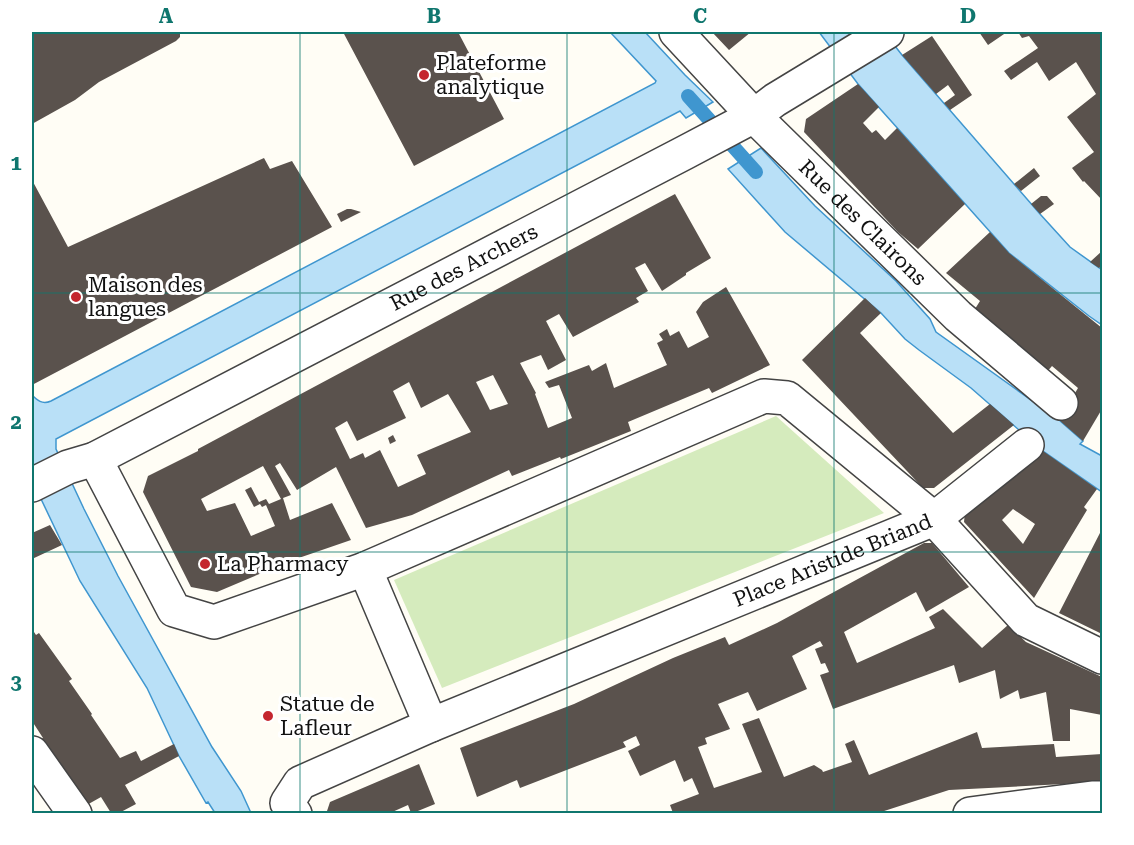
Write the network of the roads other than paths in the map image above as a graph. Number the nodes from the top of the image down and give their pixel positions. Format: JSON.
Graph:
{"nodes":[{"id":1,"x":676,"y":32,"type":"edge"},
{"id":2,"x":887,"y":32,"type":"edge"},
{"id":3,"x":764,"y":108,"type":"junction"},
{"id":4,"x":1061,"y":403,"type":"dead end"},
{"id":5,"x":1027,"y":445,"type":"dead end"},
{"id":6,"x":82,"y":463,"type":"junction"},
{"id":7,"x":32,"y":485,"type":"edge"},
{"id":8,"x":934,"y":519,"type":"junction"},
{"id":9,"x":364,"y":568,"type":"junction"},
{"id":10,"x":1102,"y":657,"type":"edge"},
{"id":11,"x":431,"y":725,"type":"junction"},
{"id":12,"x":32,"y":753,"type":"edge"},
{"id":13,"x":1102,"y":798,"type":"edge"},
{"id":14,"x":291,"y":808,"type":"edge"},
{"id":15,"x":75,"y":813,"type":"edge"},
{"id":16,"x":970,"y":813,"type":"edge"}],
"edges":[{"from":1,"to":3,"type":"street","name":"Rue des Clairons"},
{"from":2,"to":3,"type":"street","name":"Rue des Archers"},
{"from":3,"to":4,"type":"street","name":"Rue des Clairons"},
{"from":3,"to":6,"type":"street","name":"Rue des Archers"},
{"from":5,"to":8,"type":"street"},
{"from":6,"to":7,"type":"street","name":"Rue des Archers"},
{"from":6,"to":9,"type":"street","name":"Place Aristide Briand"},
{"from":8,"to":9,"type":"street","name":"Place Aristide Briand"},
{"from":8,"to":10,"type":"street"},
{"from":8,"to":11,"type":"street","name":"Place Aristide Briand"},
{"from":9,"to":11,"type":"street"},
{"from":11,"to":14,"type":"street","name":"Place Aristide Briand"},
{"from":12,"to":15,"type":"street"},
{"from":13,"to":16,"type":"street"}]}
